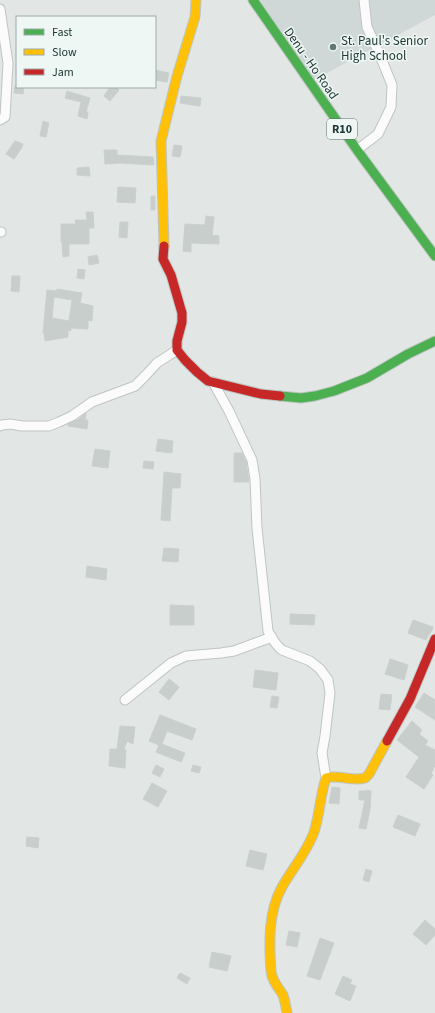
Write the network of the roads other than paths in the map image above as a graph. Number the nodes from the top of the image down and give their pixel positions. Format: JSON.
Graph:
{"nodes":[{"id":1,"x":4,"y":0,"type":"edge"},
{"id":2,"x":196,"y":0,"type":"edge"},
{"id":3,"x":253,"y":0,"type":"edge"},
{"id":4,"x":364,"y":0,"type":"edge"},
{"id":5,"x":0,"y":7,"type":"edge"},
{"id":6,"x":0,"y":120,"type":"edge"},
{"id":7,"x":356,"y":150,"type":"junction"},
{"id":8,"x":435,"y":256,"type":"edge"},
{"id":9,"x":435,"y":341,"type":"edge"},
{"id":10,"x":177,"y":350,"type":"junction"},
{"id":11,"x":213,"y":382,"type":"junction"},
{"id":12,"x":0,"y":426,"type":"edge"},
{"id":13,"x":272,"y":637,"type":"junction"},
{"id":14,"x":435,"y":639,"type":"edge"},
{"id":15,"x":125,"y":700,"type":"dead end"},
{"id":16,"x":326,"y":778,"type":"junction"},
{"id":17,"x":287,"y":1013,"type":"edge"}],
"edges":[{"from":1,"to":5,"type":"street"},
{"from":2,"to":10,"type":"street"},
{"from":3,"to":7,"type":"street","name":"Denu - Ho Road","number":"R10"},
{"from":4,"to":7,"type":"street"},
{"from":5,"to":6,"type":"street"},
{"from":7,"to":8,"type":"street","name":"Denu - Ho Road","number":"R10"},
{"from":9,"to":11,"type":"street"},
{"from":10,"to":11,"type":"street"},
{"from":10,"to":12,"type":"street"},
{"from":11,"to":13,"type":"street"},
{"from":13,"to":15,"type":"street"},
{"from":13,"to":16,"type":"street"},
{"from":14,"to":16,"type":"street"},
{"from":16,"to":17,"type":"street"}]}
